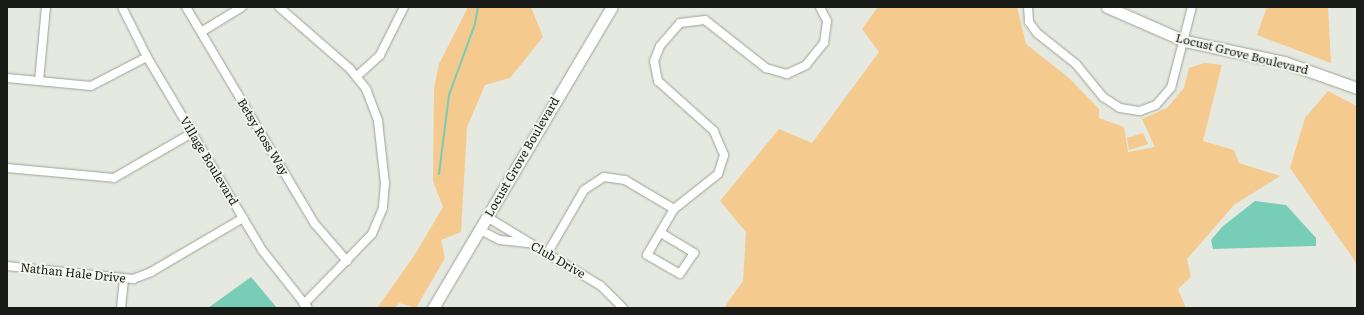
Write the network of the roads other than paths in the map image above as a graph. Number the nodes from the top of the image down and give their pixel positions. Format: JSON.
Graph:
{"nodes":[{"id":1,"x":46,"y":7,"type":"edge"},
{"id":2,"x":122,"y":7,"type":"edge"},
{"id":3,"x":186,"y":7,"type":"edge"},
{"id":4,"x":242,"y":7,"type":"edge"},
{"id":5,"x":279,"y":7,"type":"edge"},
{"id":6,"x":404,"y":7,"type":"edge"},
{"id":7,"x":612,"y":7,"type":"edge"},
{"id":8,"x":820,"y":7,"type":"edge"},
{"id":9,"x":1028,"y":7,"type":"edge"},
{"id":10,"x":1107,"y":7,"type":"edge"},
{"id":11,"x":1192,"y":7,"type":"edge"},
{"id":12,"x":201,"y":32,"type":"junction"},
{"id":13,"x":1185,"y":41,"type":"junction"},
{"id":14,"x":147,"y":57,"type":"junction"},
{"id":15,"x":357,"y":76,"type":"junction"},
{"id":16,"x":7,"y":78,"type":"edge"},
{"id":17,"x":39,"y":81,"type":"junction"},
{"id":18,"x":1357,"y":88,"type":"edge"},
{"id":19,"x":192,"y":133,"type":"junction"},
{"id":20,"x":7,"y":168,"type":"edge"},
{"id":21,"x":674,"y":209,"type":"junction"},
{"id":22,"x":243,"y":218,"type":"junction"},
{"id":23,"x":487,"y":218,"type":"junction"},
{"id":24,"x":480,"y":230,"type":"junction"},
{"id":25,"x":661,"y":233,"type":"junction"},
{"id":26,"x":528,"y":243,"type":"junction"},
{"id":27,"x":547,"y":254,"type":"junction"},
{"id":28,"x":348,"y":261,"type":"junction"},
{"id":29,"x":7,"y":266,"type":"edge"},
{"id":30,"x":124,"y":280,"type":"junction"},
{"id":31,"x":306,"y":306,"type":"edge"},
{"id":32,"x":121,"y":308,"type":"edge"},
{"id":33,"x":433,"y":308,"type":"edge"},
{"id":34,"x":623,"y":308,"type":"edge"}],
"edges":[{"from":1,"to":17,"type":"street"},
{"from":2,"to":14,"type":"street","name":"Village Boulevard"},
{"from":3,"to":12,"type":"street","name":"Betsy Ross Way"},
{"from":4,"to":12,"type":"street"},
{"from":5,"to":15,"type":"street"},
{"from":6,"to":15,"type":"street"},
{"from":7,"to":23,"type":"street","name":"Locust Grove Boulevard"},
{"from":8,"to":21,"type":"street"},
{"from":9,"to":13,"type":"street"},
{"from":10,"to":13,"type":"street","name":"Locust Grove Boulevard"},
{"from":11,"to":13,"type":"street"},
{"from":12,"to":28,"type":"street","name":"Betsy Ross Way"},
{"from":13,"to":18,"type":"street","name":"Locust Grove Boulevard"},
{"from":14,"to":17,"type":"street"},
{"from":14,"to":19,"type":"street","name":"Village Boulevard"},
{"from":15,"to":28,"type":"street"},
{"from":16,"to":17,"type":"street"},
{"from":19,"to":20,"type":"street"},
{"from":19,"to":22,"type":"street","name":"Village Boulevard"},
{"from":21,"to":25,"type":"street"},
{"from":21,"to":27,"type":"street"},
{"from":22,"to":30,"type":"street","name":"Nathan Hale Drive"},
{"from":22,"to":31,"type":"street","name":"Village Boulevard"},
{"from":23,"to":24,"type":"street","name":"Locust Grove Boulevard"},
{"from":23,"to":26,"type":"street","name":"Club Drive"},
{"from":24,"to":26,"type":"street"},
{"from":24,"to":33,"type":"street","name":"Locust Grove Boulevard"},
{"from":25,"to":25,"type":"street"},
{"from":26,"to":27,"type":"street","name":"Club Drive"},
{"from":27,"to":34,"type":"street","name":"Club Drive"},
{"from":28,"to":31,"type":"street"},
{"from":29,"to":30,"type":"street","name":"Nathan Hale Drive"},
{"from":30,"to":32,"type":"street"}]}
